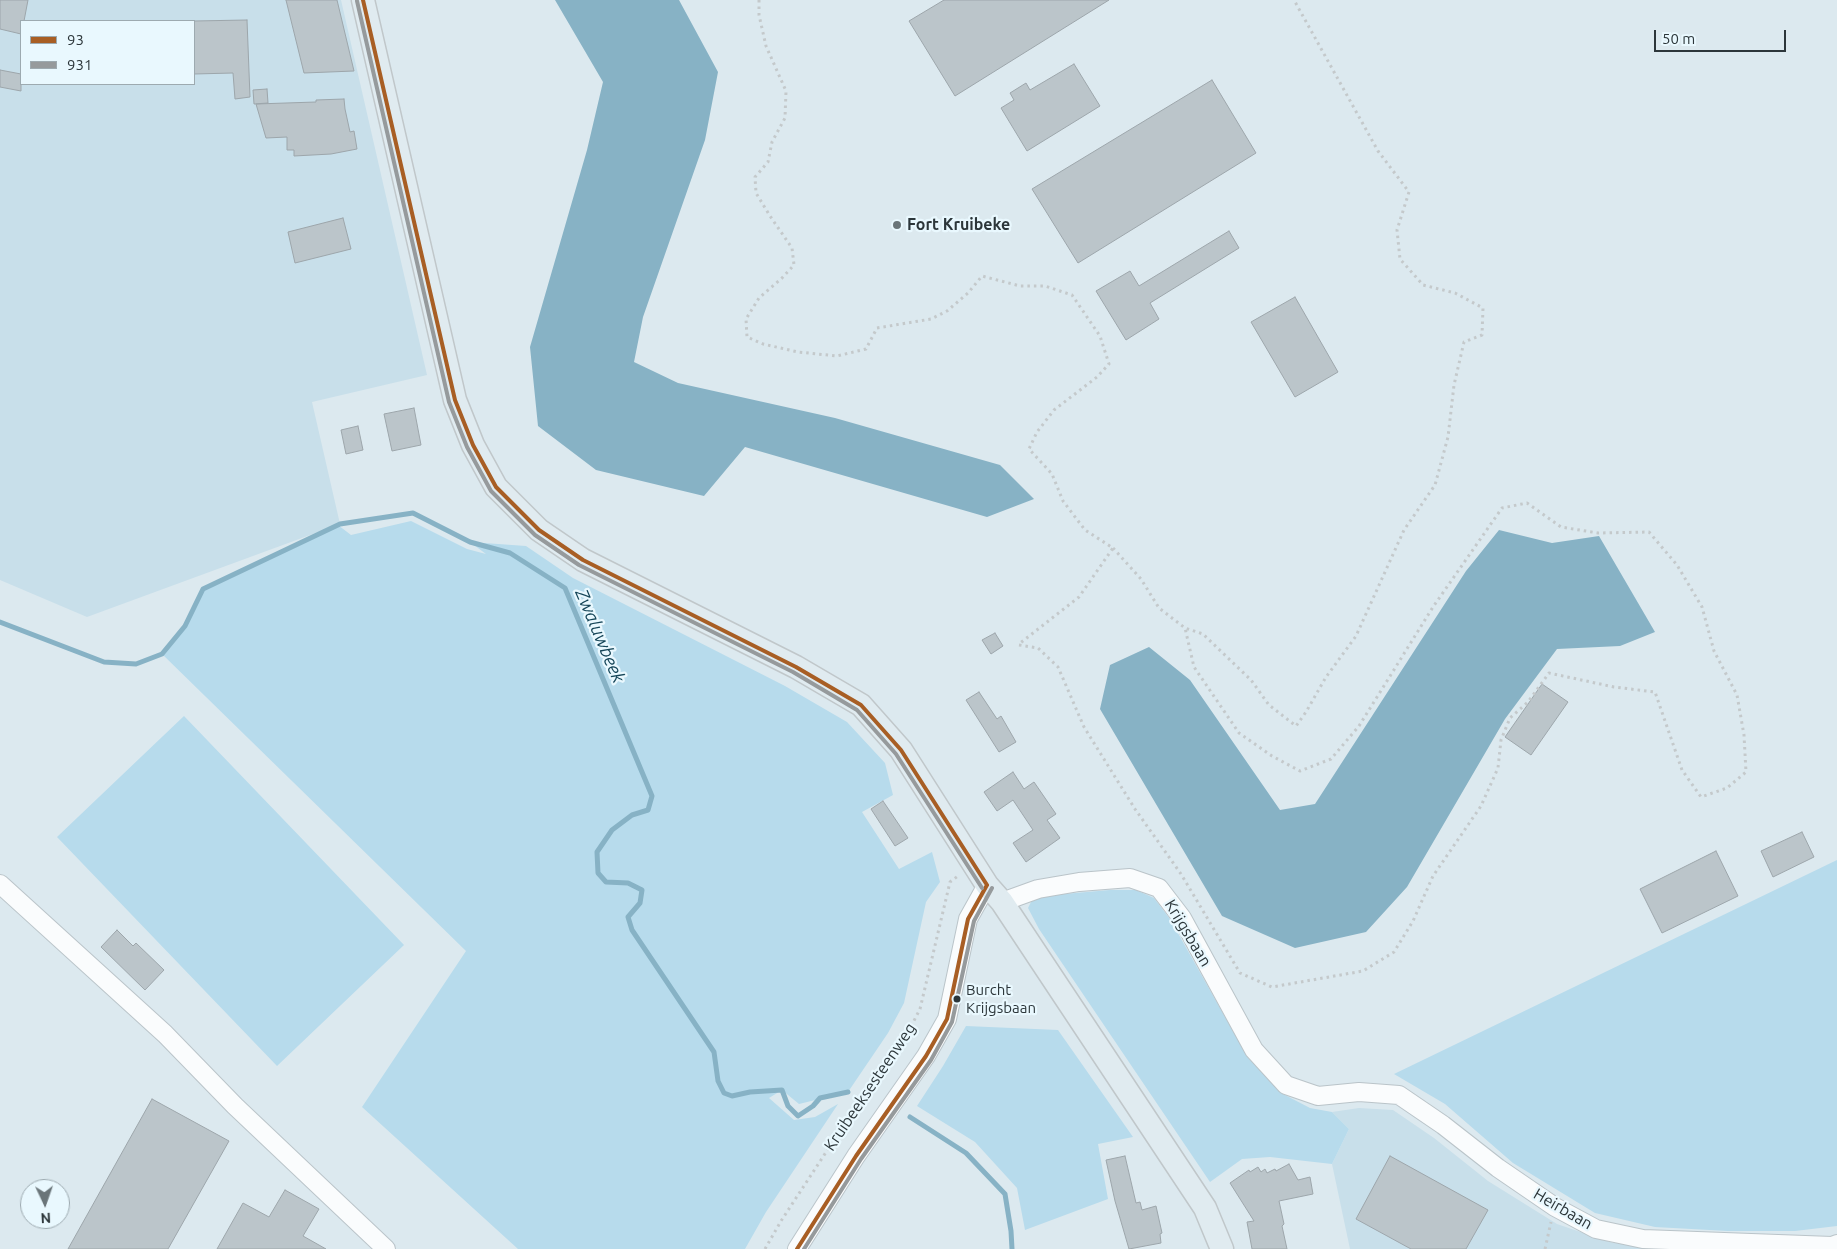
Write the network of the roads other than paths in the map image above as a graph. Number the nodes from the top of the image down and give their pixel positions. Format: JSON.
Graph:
{"nodes":[{"id":1,"x":363,"y":0,"type":"edge"},
{"id":2,"x":0,"y":884,"type":"edge"},
{"id":3,"x":987,"y":885,"type":"junction"},
{"id":4,"x":1002,"y":902,"type":"junction"},
{"id":5,"x":1318,"y":1096,"type":"joint"},
{"id":6,"x":1833,"y":1246,"type":"edge"},
{"id":7,"x":386,"y":1249,"type":"edge"},
{"id":8,"x":797,"y":1249,"type":"edge"},
{"id":9,"x":1222,"y":1249,"type":"edge"}],
"edges":[{"from":1,"to":3,"type":"main road"},
{"from":2,"to":7,"type":"street"},
{"from":3,"to":4,"type":"main road"},
{"from":3,"to":8,"type":"street"},
{"from":4,"to":5,"type":"street","name":"Krijgsbaan"},
{"from":4,"to":9,"type":"main road"},
{"from":5,"to":6,"type":"street","name":"Heirbaan"}]}
